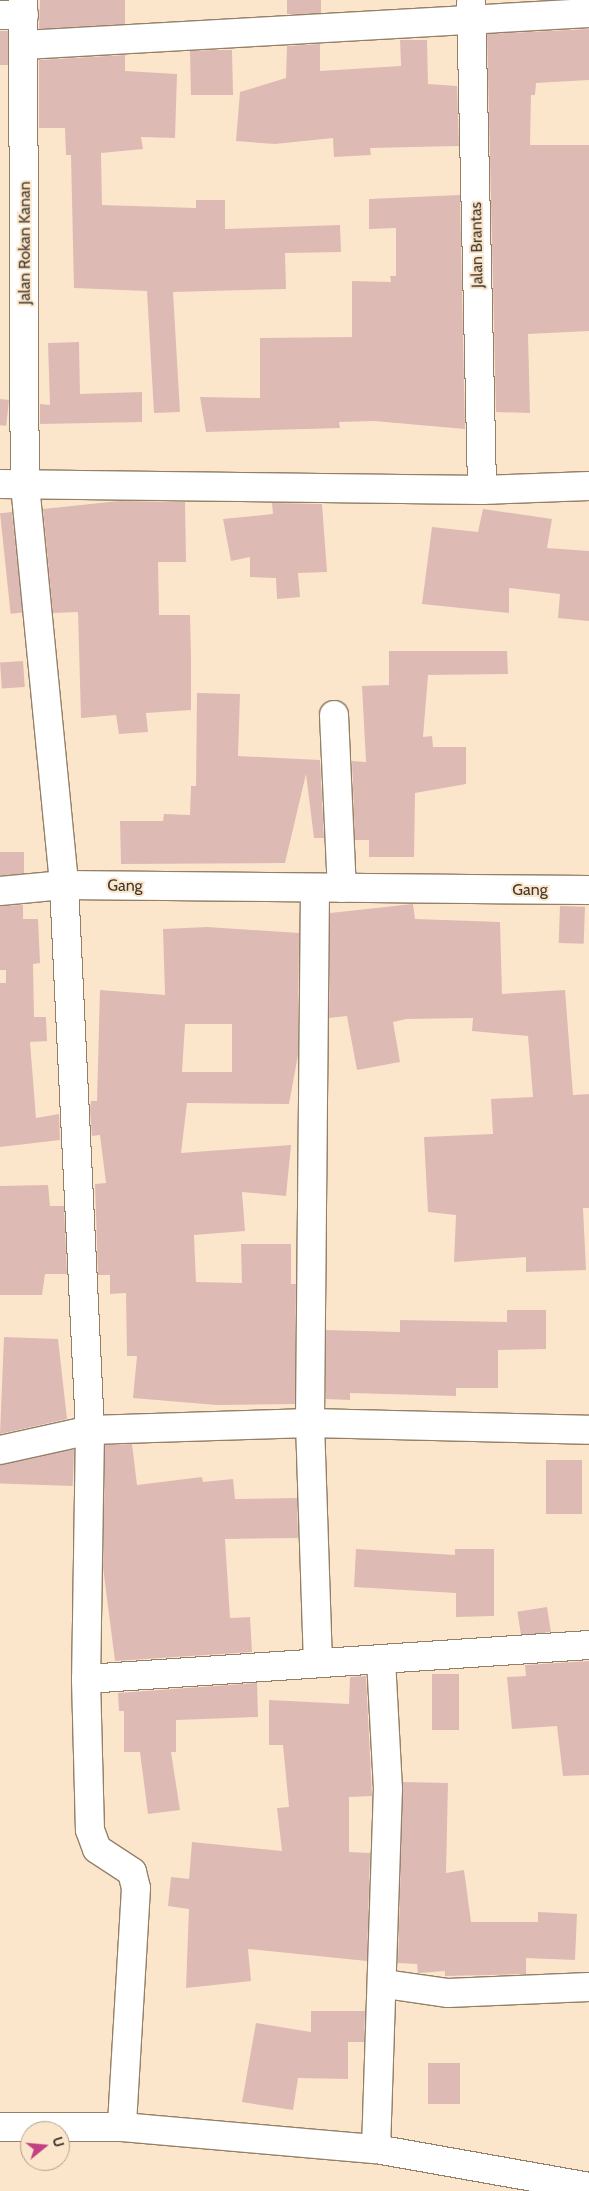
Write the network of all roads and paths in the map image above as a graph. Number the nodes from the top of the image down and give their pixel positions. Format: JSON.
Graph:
{"nodes":[{"id":1,"x":472,"y":9,"type":"edge"},
{"id":2,"x":16,"y":10,"type":"edge"},
{"id":3,"x":589,"y":13,"type":"edge"},
{"id":4,"x":24,"y":45,"type":"junction"},
{"id":5,"x":12,"y":485,"type":"edge"},
{"id":6,"x":589,"y":486,"type":"edge"},
{"id":7,"x":482,"y":490,"type":"junction"},
{"id":8,"x":334,"y":715,"type":"dead end"},
{"id":9,"x":64,"y":885,"type":"junction"},
{"id":10,"x":315,"y":888,"type":"junction"},
{"id":11,"x":342,"y":888,"type":"junction"},
{"id":12,"x":0,"y":890,"type":"edge"},
{"id":13,"x":589,"y":890,"type":"edge"},
{"id":14,"x":310,"y":1423,"type":"junction"},
{"id":15,"x":90,"y":1430,"type":"junction"},
{"id":16,"x":589,"y":1430,"type":"edge"},
{"id":17,"x":0,"y":1450,"type":"edge"},
{"id":18,"x":589,"y":1645,"type":"edge"},
{"id":19,"x":381,"y":1659,"type":"junction"},
{"id":20,"x":318,"y":1663,"type":"junction"},
{"id":21,"x":86,"y":1679,"type":"junction"},
{"id":22,"x":385,"y":1984,"type":"junction"},
{"id":23,"x":589,"y":1987,"type":"edge"},
{"id":24,"x":0,"y":2127,"type":"edge"},
{"id":25,"x":122,"y":2127,"type":"junction"},
{"id":26,"x":376,"y":2149,"type":"junction"},
{"id":27,"x":589,"y":2187,"type":"edge"}],
"edges":[{"from":1,"to":3,"type":"street"},
{"from":1,"to":4,"type":"street"},
{"from":1,"to":7,"type":"street","name":"Jalan Brantas"},
{"from":2,"to":4,"type":"street","name":"Jalan Rokan Kanan"},
{"from":4,"to":5,"type":"street","name":"Jalan Rokan Kanan"},
{"from":5,"to":7,"type":"street"},
{"from":5,"to":9,"type":"street"},
{"from":6,"to":7,"type":"street"},
{"from":8,"to":11,"type":"street"},
{"from":9,"to":10,"type":"street","name":"Gang"},
{"from":9,"to":12,"type":"street","name":"Gang"},
{"from":9,"to":15,"type":"street"},
{"from":10,"to":11,"type":"street","name":"Gang"},
{"from":10,"to":14,"type":"street"},
{"from":11,"to":13,"type":"street","name":"Gang"},
{"from":14,"to":15,"type":"street"},
{"from":14,"to":16,"type":"street"},
{"from":14,"to":20,"type":"street"},
{"from":15,"to":17,"type":"street"},
{"from":15,"to":21,"type":"street"},
{"from":18,"to":19,"type":"street"},
{"from":19,"to":20,"type":"street"},
{"from":19,"to":22,"type":"street"},
{"from":20,"to":21,"type":"street"},
{"from":21,"to":25,"type":"street"},
{"from":22,"to":23,"type":"street"},
{"from":22,"to":26,"type":"street"},
{"from":24,"to":25,"type":"street"},
{"from":25,"to":26,"type":"street"},
{"from":26,"to":27,"type":"street"}]}
